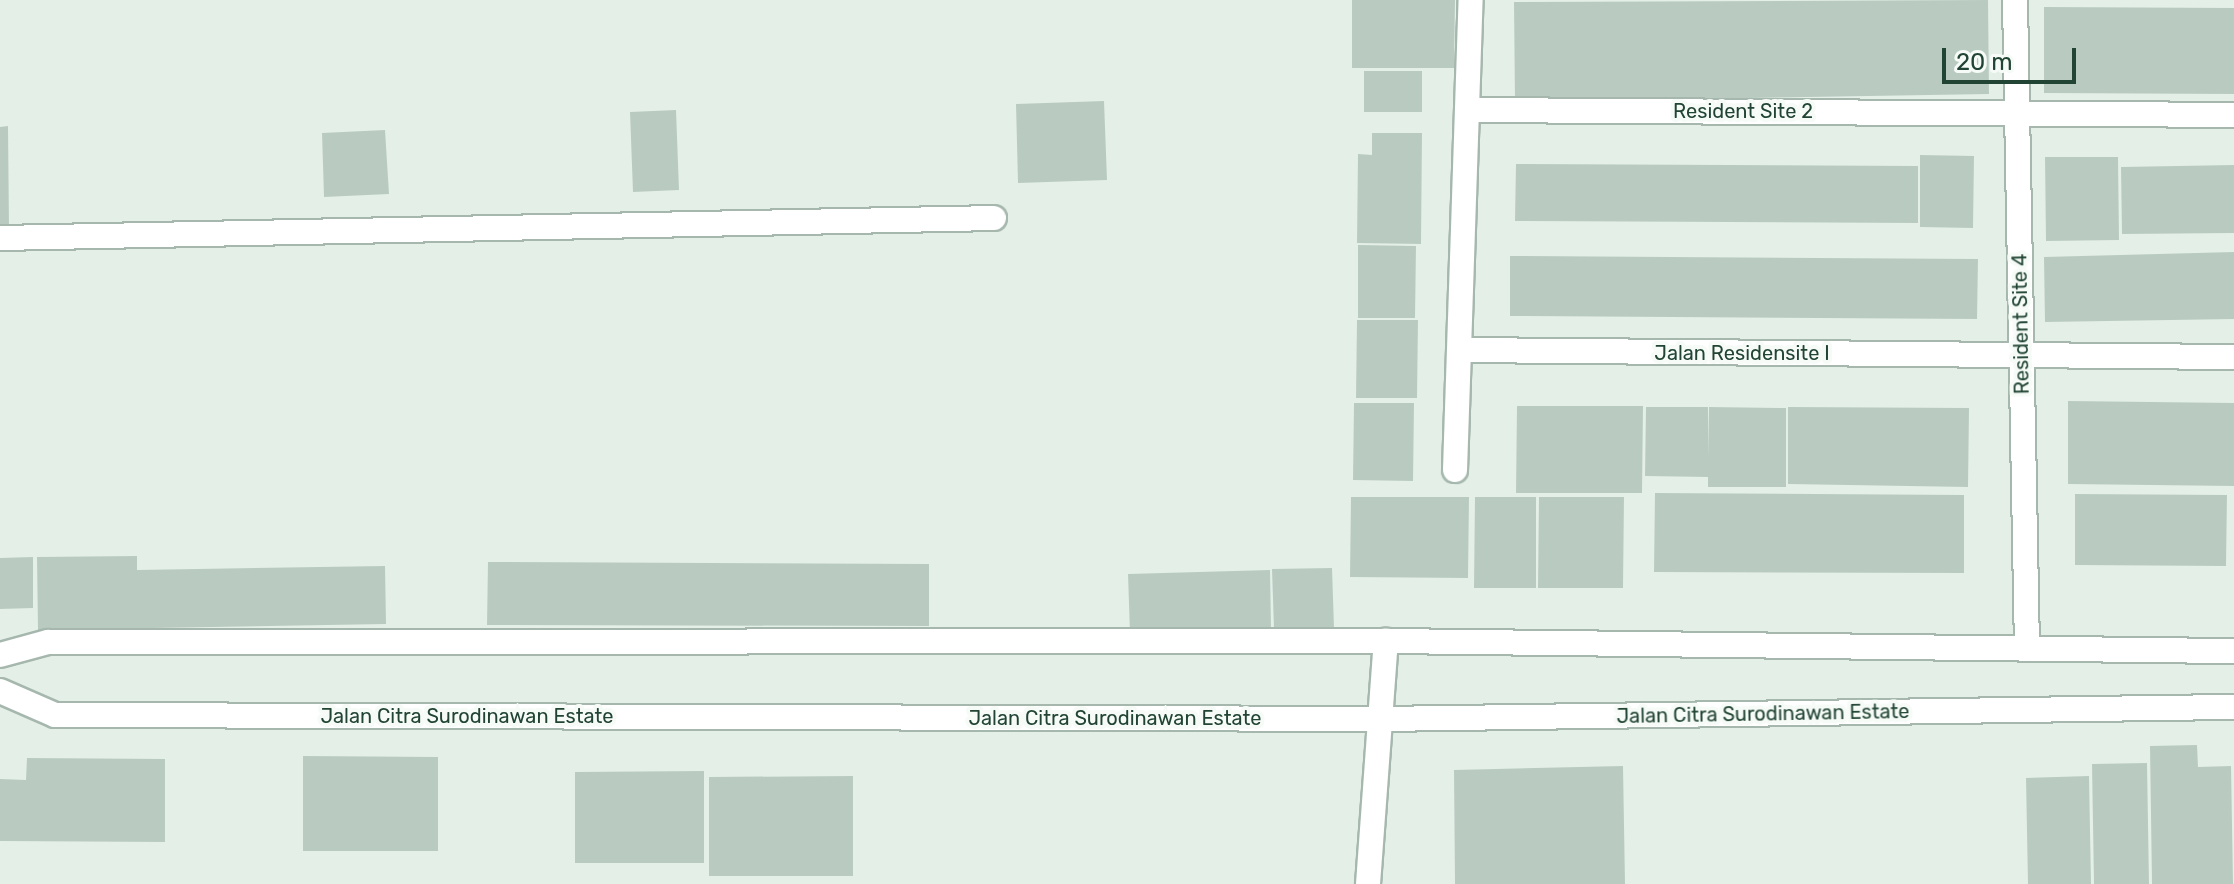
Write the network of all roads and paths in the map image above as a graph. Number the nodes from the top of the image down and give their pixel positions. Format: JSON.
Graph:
{"nodes":[{"id":1,"x":1471,"y":0,"type":"edge"},
{"id":2,"x":2015,"y":0,"type":"edge"},
{"id":3,"x":1470,"y":110,"type":"junction"},
{"id":4,"x":2017,"y":113,"type":"junction"},
{"id":5,"x":2234,"y":115,"type":"edge"},
{"id":6,"x":994,"y":218,"type":"dead end"},
{"id":7,"x":0,"y":238,"type":"edge"},
{"id":8,"x":1462,"y":350,"type":"junction"},
{"id":9,"x":2021,"y":355,"type":"junction"},
{"id":10,"x":2234,"y":357,"type":"edge"},
{"id":11,"x":1455,"y":470,"type":"dead end"},
{"id":12,"x":1386,"y":641,"type":"junction"},
{"id":13,"x":2027,"y":648,"type":"junction"},
{"id":14,"x":2234,"y":651,"type":"edge"},
{"id":15,"x":0,"y":655,"type":"edge"},
{"id":16,"x":0,"y":691,"type":"edge"},
{"id":17,"x":2234,"y":707,"type":"edge"},
{"id":18,"x":1380,"y":719,"type":"junction"},
{"id":19,"x":1368,"y":884,"type":"edge"}],
"edges":[{"from":1,"to":3,"type":"street"},
{"from":2,"to":4,"type":"street","name":"Resident Site 4"},
{"from":3,"to":4,"type":"street","name":"Resident Site 2"},
{"from":3,"to":8,"type":"street"},
{"from":4,"to":5,"type":"street","name":"Resident Site 2"},
{"from":4,"to":9,"type":"street","name":"Resident Site 4"},
{"from":6,"to":7,"type":"street"},
{"from":8,"to":9,"type":"street","name":"Jalan Residensite I"},
{"from":8,"to":11,"type":"street"},
{"from":9,"to":10,"type":"street","name":"Jalan Residensite I"},
{"from":9,"to":13,"type":"street","name":"Resident Site 4"},
{"from":12,"to":13,"type":"street"},
{"from":12,"to":15,"type":"street"},
{"from":12,"to":18,"type":"street"},
{"from":13,"to":14,"type":"street"},
{"from":16,"to":18,"type":"street","name":"Jalan Citra Surodinawan Estate"},
{"from":17,"to":18,"type":"street","name":"Jalan Citra Surodinawan Estate"},
{"from":18,"to":19,"type":"street"}]}
